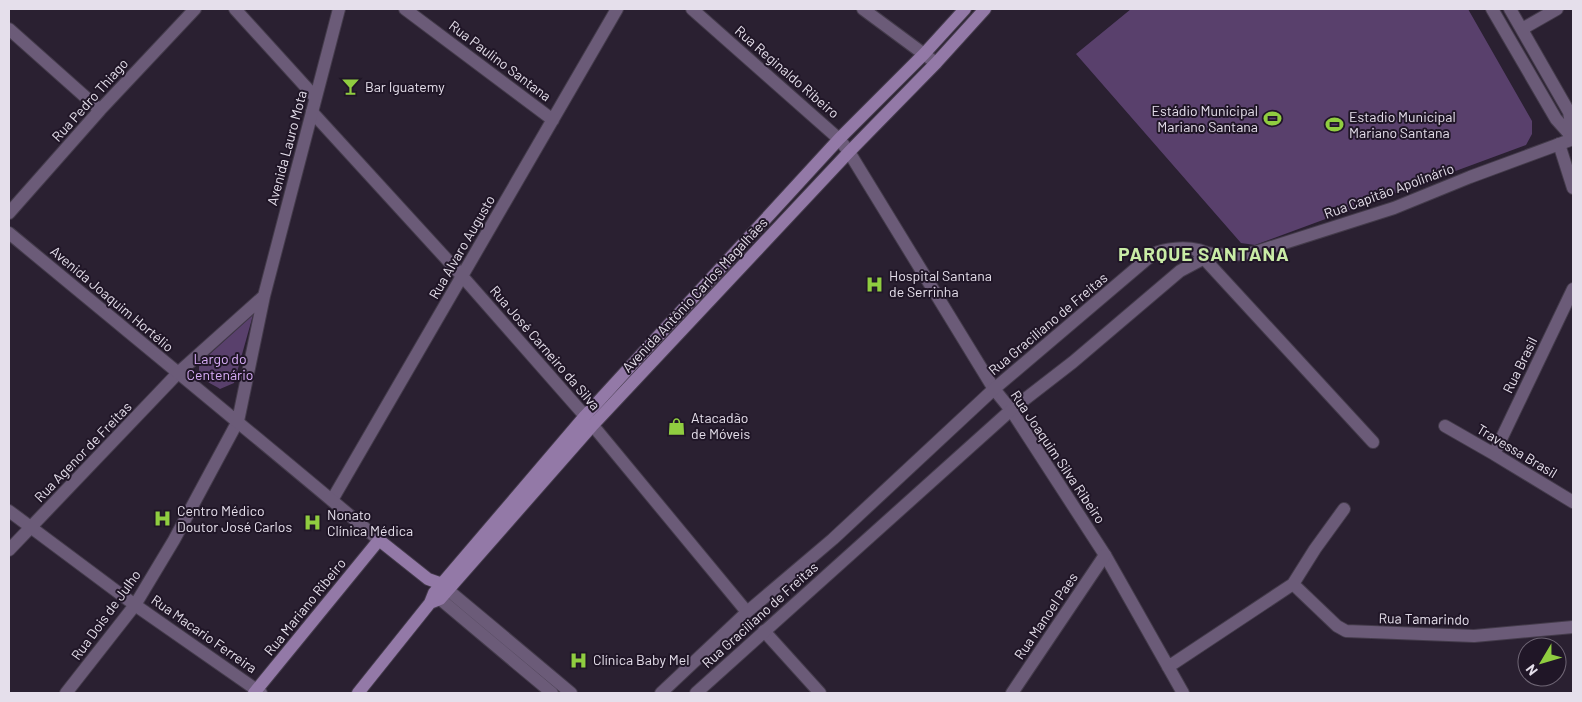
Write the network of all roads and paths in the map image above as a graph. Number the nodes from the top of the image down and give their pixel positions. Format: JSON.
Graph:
{"nodes":[{"id":1,"x":195,"y":9,"type":"edge"},
{"id":2,"x":235,"y":9,"type":"edge"},
{"id":3,"x":339,"y":9,"type":"edge"},
{"id":4,"x":404,"y":9,"type":"edge"},
{"id":5,"x":617,"y":9,"type":"edge"},
{"id":6,"x":692,"y":9,"type":"edge"},
{"id":7,"x":862,"y":9,"type":"edge"},
{"id":8,"x":965,"y":9,"type":"edge"},
{"id":9,"x":984,"y":9,"type":"edge"},
{"id":10,"x":1492,"y":9,"type":"edge"},
{"id":11,"x":1510,"y":9,"type":"edge"},
{"id":12,"x":1556,"y":9,"type":"edge"},
{"id":13,"x":1522,"y":29,"type":"junction"},
{"id":14,"x":9,"y":30,"type":"edge"},
{"id":15,"x":924,"y":54,"type":"junction"},
{"id":16,"x":936,"y":63,"type":"junction"},
{"id":17,"x":316,"y":97,"type":"junction"},
{"id":18,"x":100,"y":110,"type":"junction"},
{"id":19,"x":312,"y":112,"type":"junction"},
{"id":20,"x":553,"y":120,"type":"junction"},
{"id":21,"x":1573,"y":137,"type":"edge"},
{"id":22,"x":839,"y":139,"type":"junction"},
{"id":23,"x":1559,"y":144,"type":"junction"},
{"id":24,"x":849,"y":152,"type":"junction"},
{"id":25,"x":1573,"y":188,"type":"edge"},
{"id":26,"x":9,"y":213,"type":"edge"},
{"id":27,"x":9,"y":233,"type":"edge"},
{"id":28,"x":1204,"y":254,"type":"junction"},
{"id":29,"x":462,"y":276,"type":"junction"},
{"id":30,"x":1573,"y":289,"type":"edge"},
{"id":31,"x":700,"y":291,"type":"junction"},
{"id":32,"x":264,"y":296,"type":"junction"},
{"id":33,"x":710,"y":302,"type":"junction"},
{"id":34,"x":178,"y":374,"type":"junction"},
{"id":35,"x":994,"y":389,"type":"junction"},
{"id":36,"x":1011,"y":410,"type":"junction"},
{"id":37,"x":585,"y":416,"type":"junction"},
{"id":38,"x":238,"y":421,"type":"junction"},
{"id":39,"x":592,"y":426,"type":"junction"},
{"id":40,"x":1445,"y":426,"type":"dead end"},
{"id":41,"x":1373,"y":442,"type":"dead end"},
{"id":42,"x":1494,"y":454,"type":"junction"},
{"id":43,"x":332,"y":500,"type":"junction"},
{"id":44,"x":1573,"y":502,"type":"edge"},
{"id":45,"x":1344,"y":509,"type":"dead end"},
{"id":46,"x":9,"y":511,"type":"edge"},
{"id":47,"x":31,"y":527,"type":"junction"},
{"id":48,"x":380,"y":540,"type":"junction"},
{"id":49,"x":9,"y":550,"type":"edge"},
{"id":50,"x":1105,"y":555,"type":"junction"},
{"id":51,"x":1293,"y":584,"type":"junction"},
{"id":52,"x":439,"y":594,"type":"junction"},
{"id":53,"x":136,"y":605,"type":"junction"},
{"id":54,"x":747,"y":612,"type":"junction"},
{"id":55,"x":1573,"y":627,"type":"edge"},
{"id":56,"x":764,"y":631,"type":"junction"},
{"id":57,"x":1168,"y":667,"type":"junction"},
{"id":58,"x":257,"y":692,"type":"edge"},
{"id":59,"x":569,"y":692,"type":"edge"},
{"id":60,"x":66,"y":693,"type":"edge"},
{"id":61,"x":358,"y":693,"type":"edge"},
{"id":62,"x":552,"y":693,"type":"edge"},
{"id":63,"x":661,"y":693,"type":"edge"},
{"id":64,"x":696,"y":693,"type":"edge"},
{"id":65,"x":820,"y":693,"type":"edge"},
{"id":66,"x":1012,"y":693,"type":"edge"},
{"id":67,"x":1183,"y":693,"type":"edge"}],
"edges":[{"from":1,"to":18,"type":"street","name":"Rua Pedro Thiago"},
{"from":2,"to":17,"type":"street"},
{"from":3,"to":17,"type":"street","name":"Avenida Lauro Mota"},
{"from":4,"to":20,"type":"street","name":"Rua Paulino Santana"},
{"from":5,"to":20,"type":"street","name":"Rua Alvaro Augusto"},
{"from":6,"to":22,"type":"street","name":"Rua Reginaldo Ribeiro"},
{"from":7,"to":15,"type":"street"},
{"from":8,"to":15,"type":"main road","name":"Avenida Antônio Carlos Magalhães"},
{"from":9,"to":16,"type":"main road","name":"Avenida Antônio Carlos Magalhães"},
{"from":10,"to":21,"type":"street"},
{"from":11,"to":13,"type":"street"},
{"from":12,"to":13,"type":"street"},
{"from":13,"to":21,"type":"street"},
{"from":14,"to":18,"type":"street"},
{"from":15,"to":16,"type":"street"},
{"from":15,"to":22,"type":"main road","name":"Avenida Antônio Carlos Magalhães"},
{"from":16,"to":24,"type":"main road","name":"Avenida Antônio Carlos Magalhães"},
{"from":17,"to":19,"type":"street","name":"Avenida Lauro Mota"},
{"from":18,"to":26,"type":"street","name":"Rua Pedro Thiago"},
{"from":19,"to":29,"type":"street","name":"Rua José Carneiro da Silva"},
{"from":19,"to":32,"type":"street","name":"Avenida Lauro Mota"},
{"from":20,"to":29,"type":"street","name":"Rua Alvaro Augusto"},
{"from":21,"to":23,"type":"street","name":"Rua Capitão Apolinário"},
{"from":22,"to":24,"type":"street","name":"Rua Joaquim Silva Ribeiro"},
{"from":22,"to":31,"type":"main road","name":"Avenida Antônio Carlos Magalhães"},
{"from":23,"to":25,"type":"street"},
{"from":23,"to":28,"type":"street","name":"Rua Capitão Apolinário"},
{"from":24,"to":33,"type":"main road","name":"Avenida Antônio Carlos Magalhães"},
{"from":24,"to":35,"type":"street","name":"Rua Joaquim Silva Ribeiro"},
{"from":27,"to":34,"type":"street","name":"Avenida Joaquim Hortélio"},
{"from":28,"to":35,"type":"street","name":"Rua Graciliano de Freitas"},
{"from":28,"to":36,"type":"street","name":"Rua Graciliano de Freitas"},
{"from":28,"to":41,"type":"street"},
{"from":29,"to":37,"type":"street","name":"Rua José Carneiro da Silva"},
{"from":29,"to":43,"type":"street","name":"Rua Alvaro Augusto"},
{"from":30,"to":42,"type":"street","name":"Rua Brasil"},
{"from":31,"to":33,"type":"main road"},
{"from":31,"to":37,"type":"main road","name":"Avenida Antônio Carlos Magalhães"},
{"from":32,"to":34,"type":"street"},
{"from":32,"to":38,"type":"street","name":"Avenida Lauro Mota"},
{"from":33,"to":39,"type":"main road","name":"Avenida Antônio Carlos Magalhães"},
{"from":34,"to":38,"type":"street","name":"Avenida Joaquim Hortélio"},
{"from":34,"to":47,"type":"street","name":"Rua Agenor de Freitas"},
{"from":35,"to":36,"type":"street","name":"Rua Joaquim Silva Ribeiro"},
{"from":35,"to":54,"type":"street","name":"Rua Graciliano de Freitas"},
{"from":36,"to":50,"type":"street","name":"Rua Joaquim Silva Ribeiro"},
{"from":36,"to":56,"type":"street","name":"Rua Graciliano de Freitas"},
{"from":37,"to":39,"type":"street","name":"Rua José Carneiro da Silva"},
{"from":37,"to":52,"type":"main road","name":"Avenida Antônio Carlos Magalhães"},
{"from":38,"to":43,"type":"street","name":"Avenida Joaquim Hortélio"},
{"from":38,"to":53,"type":"street","name":"Rua Dois de Julho"},
{"from":39,"to":52,"type":"main road","name":"Avenida Antônio Carlos Magalhães"},
{"from":39,"to":54,"type":"street","name":"Rua José Carneiro da Silva"},
{"from":40,"to":42,"type":"street","name":"Travessa Brasil"},
{"from":42,"to":44,"type":"street","name":"Travessa Brasil"},
{"from":43,"to":48,"type":"street","name":"Avenida Joaquim Hortélio"},
{"from":45,"to":51,"type":"street"},
{"from":46,"to":47,"type":"street","name":"Rua Macario Ferreira"},
{"from":47,"to":49,"type":"street","name":"Rua Agenor de Freitas"},
{"from":47,"to":53,"type":"street","name":"Rua Macario Ferreira"},
{"from":48,"to":52,"type":"main road","name":"Avenida Joaquim Hortélio"},
{"from":48,"to":58,"type":"main road","name":"Rua Mariano Ribeiro"},
{"from":50,"to":57,"type":"street","name":"Rua Joaquim Silva Ribeiro"},
{"from":50,"to":66,"type":"street","name":"Rua Manoel Paes"},
{"from":51,"to":55,"type":"street","name":"Rua Tamarindo"},
{"from":51,"to":57,"type":"street"},
{"from":52,"to":59,"type":"street","name":"Avenida Joaquim Hortélio"},
{"from":52,"to":61,"type":"main road","name":"Avenida Antônio Carlos Magalhães"},
{"from":52,"to":62,"type":"street","name":"Avenida Joaquim Hortélio"},
{"from":53,"to":58,"type":"street","name":"Rua Macario Ferreira"},
{"from":53,"to":60,"type":"street","name":"Rua Dois de Julho"},
{"from":54,"to":63,"type":"street","name":"Rua Graciliano de Freitas"},
{"from":56,"to":64,"type":"street","name":"Rua Graciliano de Freitas"},
{"from":56,"to":65,"type":"street"},
{"from":57,"to":67,"type":"street","name":"Rua Joaquim Silva Ribeiro"}]}
